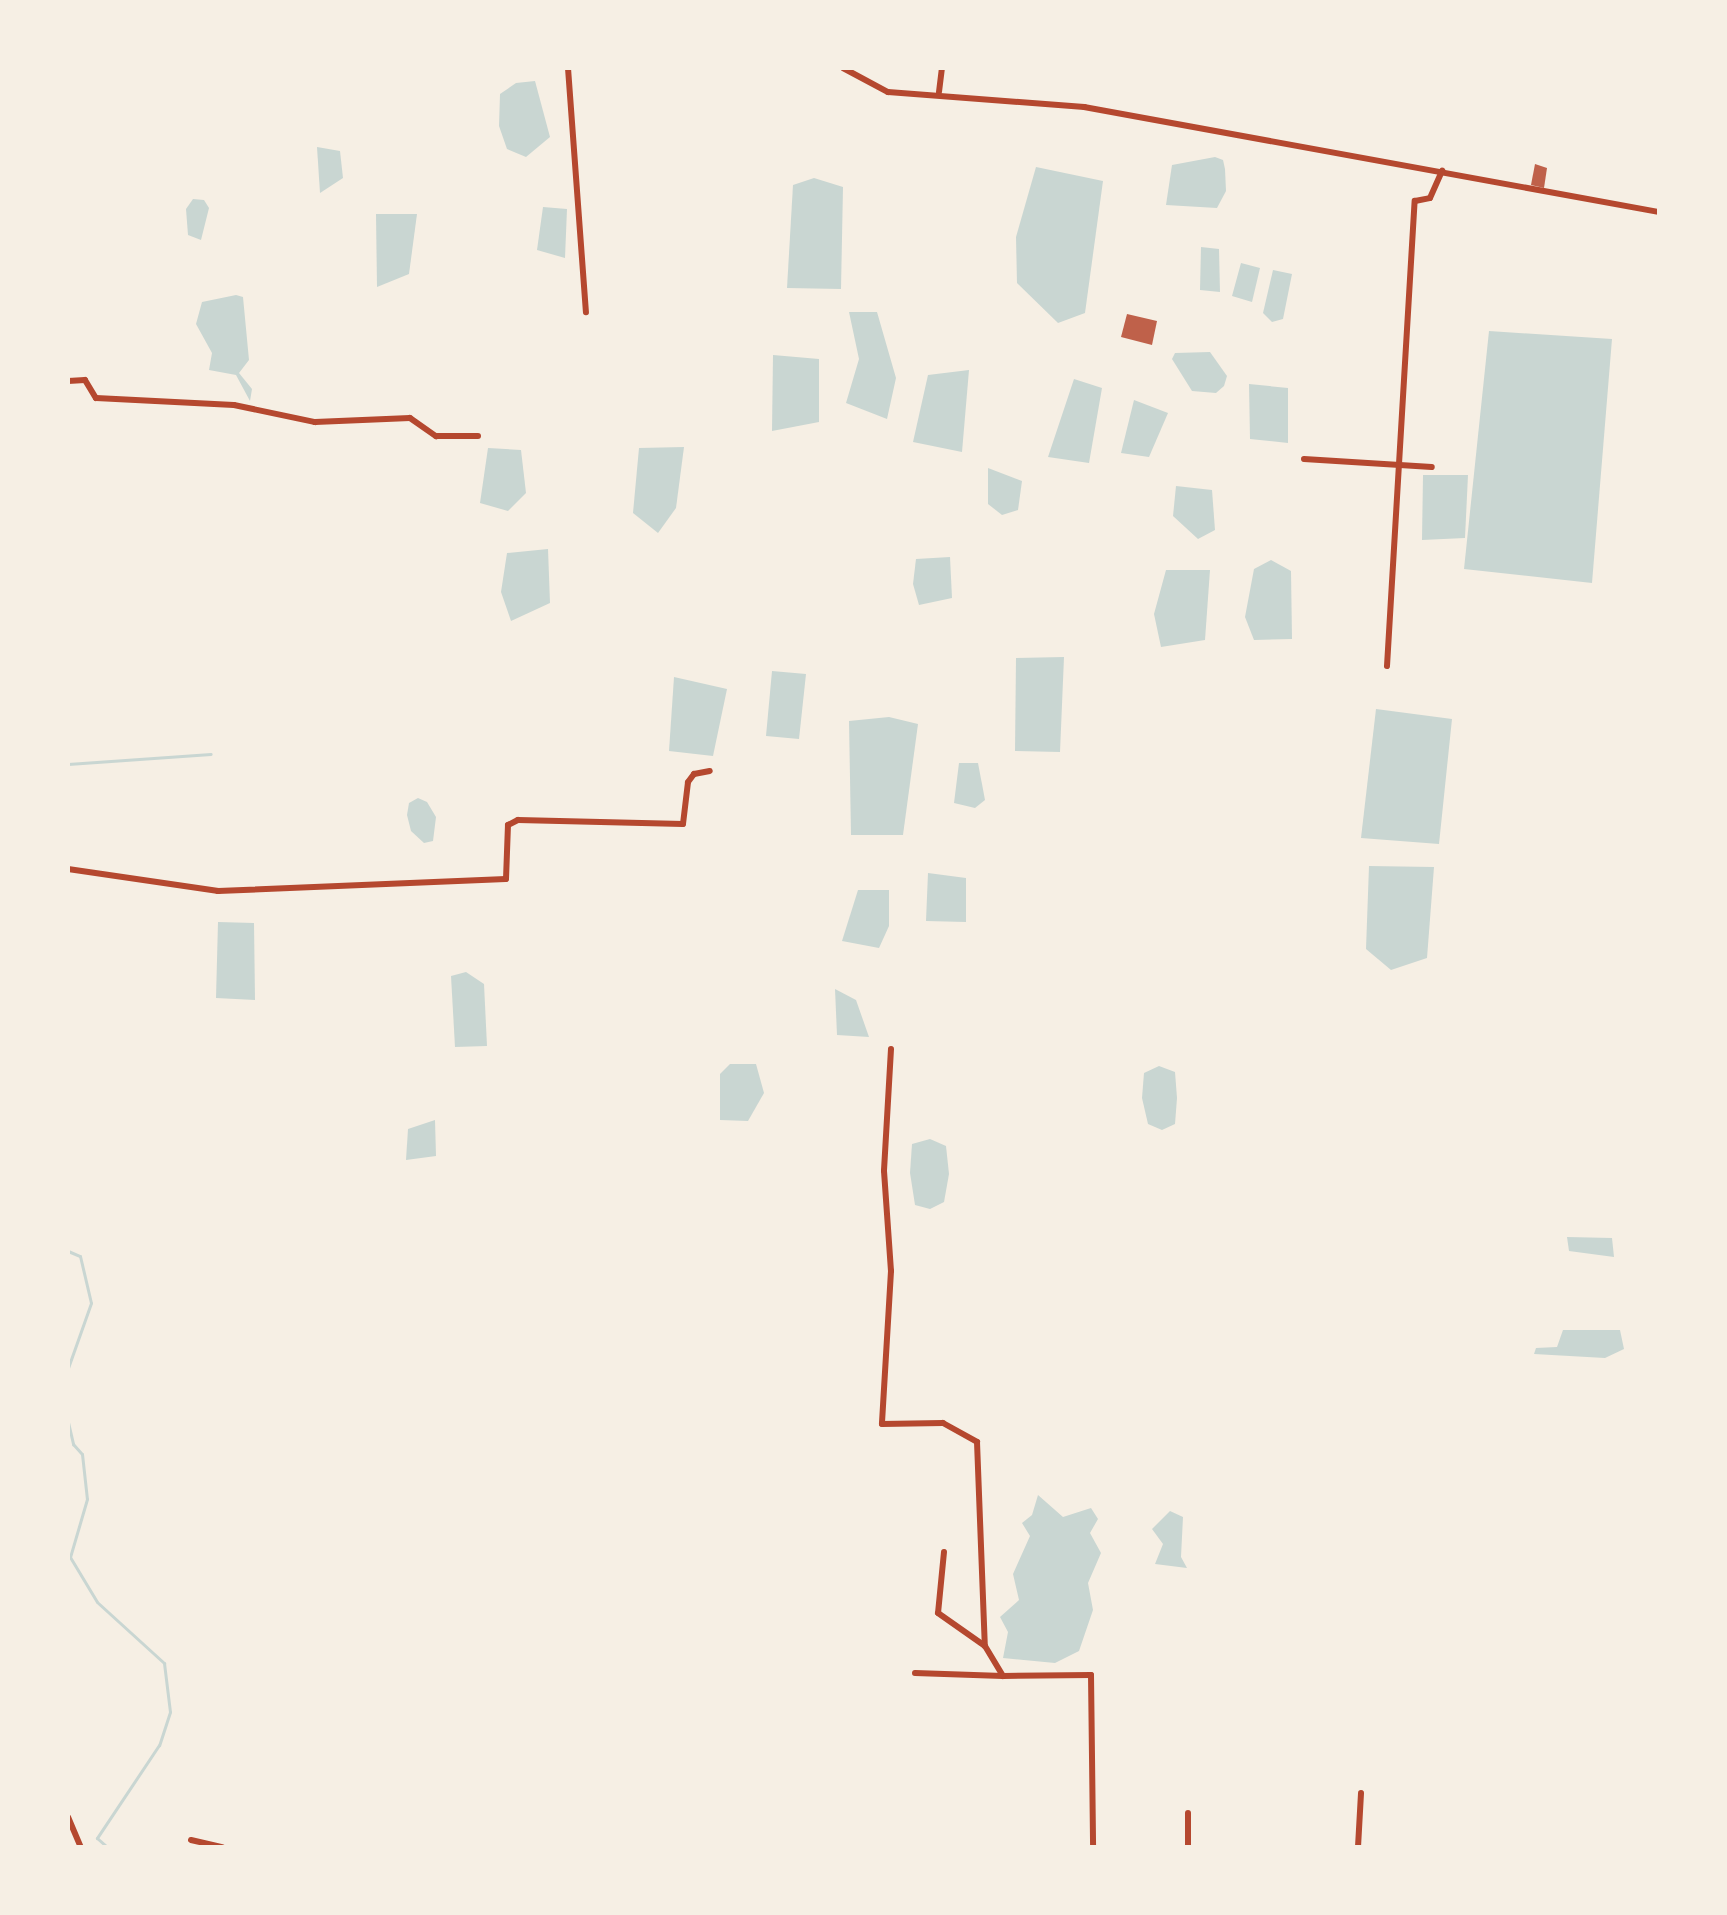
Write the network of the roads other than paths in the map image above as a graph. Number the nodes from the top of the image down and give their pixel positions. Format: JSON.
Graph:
{"nodes":[{"id":1,"x":568,"y":68,"type":"edge"},
{"id":2,"x":843,"y":68,"type":"edge"},
{"id":3,"x":942,"y":68,"type":"edge"},
{"id":4,"x":939,"y":92,"type":"junction"},
{"id":5,"x":1442,"y":171,"type":"junction"},
{"id":6,"x":1659,"y":212,"type":"edge"},
{"id":7,"x":586,"y":312,"type":"dead end"},
{"id":8,"x":68,"y":381,"type":"edge"},
{"id":9,"x":478,"y":436,"type":"dead end"},
{"id":10,"x":1304,"y":459,"type":"dead end"},
{"id":11,"x":1432,"y":467,"type":"dead end"},
{"id":12,"x":1401,"y":468,"type":"junction"},
{"id":13,"x":1387,"y":666,"type":"dead end"},
{"id":14,"x":710,"y":771,"type":"dead end"},
{"id":15,"x":68,"y":869,"type":"edge"},
{"id":16,"x":891,"y":1049,"type":"dead end"},
{"id":17,"x":944,"y":1552,"type":"dead end"},
{"id":18,"x":985,"y":1646,"type":"junction"},
{"id":19,"x":915,"y":1673,"type":"dead end"},
{"id":20,"x":1003,"y":1676,"type":"junction"},
{"id":21,"x":1361,"y":1793,"type":"dead end"},
{"id":22,"x":1188,"y":1813,"type":"dead end"},
{"id":23,"x":68,"y":1817,"type":"edge"},
{"id":24,"x":191,"y":1840,"type":"dead end"},
{"id":25,"x":81,"y":1847,"type":"edge"},
{"id":26,"x":222,"y":1847,"type":"edge"},
{"id":27,"x":1093,"y":1847,"type":"edge"},
{"id":28,"x":1188,"y":1847,"type":"edge"},
{"id":29,"x":1358,"y":1847,"type":"edge"}],
"edges":[{"from":1,"to":7,"type":"street"},
{"from":2,"to":4,"type":"street"},
{"from":3,"to":4,"type":"street"},
{"from":4,"to":5,"type":"street"},
{"from":5,"to":6,"type":"street"},
{"from":5,"to":12,"type":"street"},
{"from":8,"to":9,"type":"street"},
{"from":10,"to":12,"type":"street"},
{"from":11,"to":12,"type":"street"},
{"from":12,"to":13,"type":"street"},
{"from":14,"to":15,"type":"street"},
{"from":16,"to":18,"type":"street"},
{"from":17,"to":18,"type":"street"},
{"from":18,"to":20,"type":"street"},
{"from":19,"to":20,"type":"street"},
{"from":20,"to":27,"type":"street"},
{"from":21,"to":29,"type":"street"},
{"from":22,"to":28,"type":"street"},
{"from":23,"to":25,"type":"street"},
{"from":24,"to":26,"type":"street"}]}
